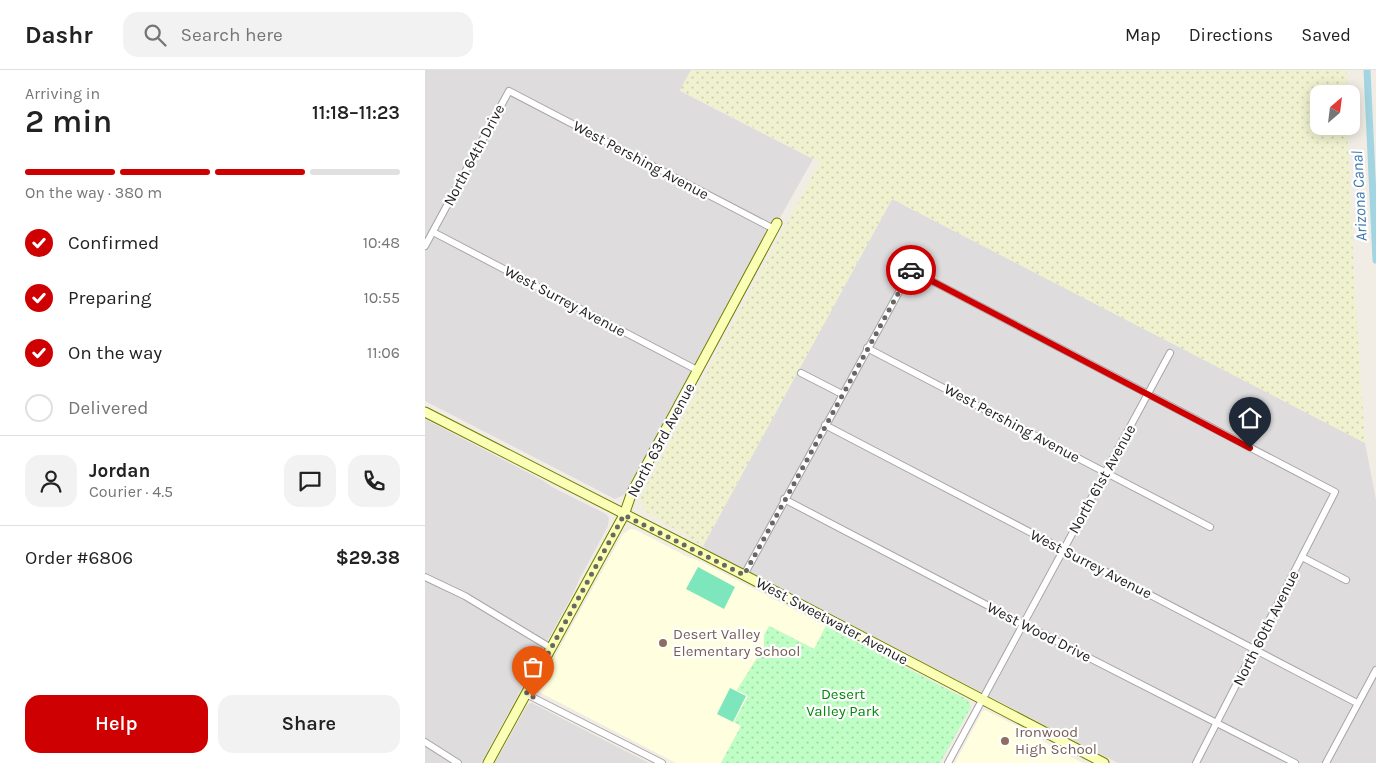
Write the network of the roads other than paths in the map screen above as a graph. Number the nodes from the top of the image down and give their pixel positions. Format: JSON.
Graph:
{"nodes":[{"id":1,"x":509,"y":91,"type":"joint"},
{"id":2,"x":775,"y":226,"type":"joint"},
{"id":3,"x":433,"y":232,"type":"junction"},
{"id":4,"x":425,"y":246,"type":"edge"},
{"id":5,"x":867,"y":348,"type":"junction"},
{"id":6,"x":1170,"y":353,"type":"dead end"},
{"id":7,"x":697,"y":370,"type":"junction"},
{"id":8,"x":801,"y":373,"type":"dead end"},
{"id":9,"x":842,"y":394,"type":"junction"},
{"id":10,"x":1148,"y":394,"type":"junction"},
{"id":11,"x":425,"y":412,"type":"edge"},
{"id":12,"x":825,"y":426,"type":"junction"},
{"id":13,"x":1105,"y":472,"type":"junction"},
{"id":14,"x":784,"y":499,"type":"junction"},
{"id":15,"x":624,"y":515,"type":"junction"},
{"id":16,"x":1210,"y":527,"type":"dead end"},
{"id":17,"x":1063,"y":550,"type":"junction"},
{"id":18,"x":1302,"y":557,"type":"junction"},
{"id":19,"x":744,"y":575,"type":"junction"},
{"id":20,"x":425,"y":577,"type":"edge"},
{"id":21,"x":1345,"y":580,"type":"dead end"},
{"id":22,"x":1023,"y":624,"type":"junction"},
{"id":23,"x":551,"y":648,"type":"junction"},
{"id":24,"x":1255,"y":650,"type":"junction"},
{"id":25,"x":1376,"y":670,"type":"edge"},
{"id":26,"x":526,"y":694,"type":"junction"},
{"id":27,"x":982,"y":700,"type":"junction"},
{"id":28,"x":1357,"y":702,"type":"junction"},
{"id":29,"x":1217,"y":723,"type":"junction"},
{"id":30,"x":425,"y":742,"type":"edge"},
{"id":31,"x":458,"y":763,"type":"edge"},
{"id":32,"x":488,"y":763,"type":"edge"},
{"id":33,"x":662,"y":763,"type":"edge"},
{"id":34,"x":948,"y":763,"type":"edge"},
{"id":35,"x":1104,"y":763,"type":"edge"},
{"id":36,"x":1196,"y":763,"type":"edge"},
{"id":37,"x":1295,"y":763,"type":"edge"},
{"id":38,"x":1326,"y":763,"type":"edge"}],
"edges":[{"from":1,"to":2,"type":"street","name":"West Pershing Avenue"},
{"from":1,"to":3,"type":"street","name":"North 64th Drive"},
{"from":2,"to":7,"type":"street","name":"North 63rd Avenue"},
{"from":3,"to":4,"type":"street","name":"North 64th Drive"},
{"from":3,"to":7,"type":"street","name":"West Surrey Avenue"},
{"from":5,"to":9,"type":"street"},
{"from":5,"to":10,"type":"street"},
{"from":5,"to":13,"type":"street","name":"West Pershing Avenue"},
{"from":6,"to":10,"type":"street","name":"North 61st Avenue"},
{"from":7,"to":15,"type":"street","name":"North 63rd Avenue"},
{"from":8,"to":9,"type":"street"},
{"from":9,"to":12,"type":"street"},
{"from":10,"to":13,"type":"street","name":"North 61st Avenue"},
{"from":10,"to":18,"type":"street","name":"North 60th Avenue"},
{"from":11,"to":15,"type":"street","name":"West Sweetwater Avenue"},
{"from":12,"to":14,"type":"street"},
{"from":12,"to":17,"type":"street","name":"West Surrey Avenue"},
{"from":13,"to":16,"type":"street","name":"West Pershing Avenue"},
{"from":13,"to":17,"type":"street","name":"North 61st Avenue"},
{"from":14,"to":19,"type":"street"},
{"from":14,"to":22,"type":"street","name":"West Wood Drive"},
{"from":15,"to":19,"type":"street","name":"West Sweetwater Avenue"},
{"from":15,"to":23,"type":"street","name":"North 63rd Avenue"},
{"from":17,"to":22,"type":"street","name":"North 61st Avenue"},
{"from":17,"to":24,"type":"street","name":"West Surrey Avenue"},
{"from":18,"to":21,"type":"street"},
{"from":18,"to":24,"type":"street","name":"North 60th Avenue"},
{"from":19,"to":27,"type":"street","name":"West Sweetwater Avenue"},
{"from":20,"to":23,"type":"street"},
{"from":22,"to":27,"type":"street","name":"North 61st Avenue"},
{"from":22,"to":29,"type":"street","name":"West Wood Drive"},
{"from":23,"to":26,"type":"street","name":"North 63rd Avenue"},
{"from":24,"to":28,"type":"street","name":"West Surrey Avenue"},
{"from":24,"to":29,"type":"street","name":"North 60th Avenue"},
{"from":25,"to":28,"type":"street"},
{"from":26,"to":32,"type":"street","name":"North 63rd Avenue"},
{"from":26,"to":33,"type":"street"},
{"from":27,"to":34,"type":"street","name":"North 61st Avenue"},
{"from":27,"to":35,"type":"street","name":"West Sweetwater Avenue"},
{"from":28,"to":38,"type":"street"},
{"from":29,"to":36,"type":"street","name":"North 60th Avenue"},
{"from":29,"to":37,"type":"street","name":"West Wood Drive"},
{"from":30,"to":31,"type":"street"}]}
